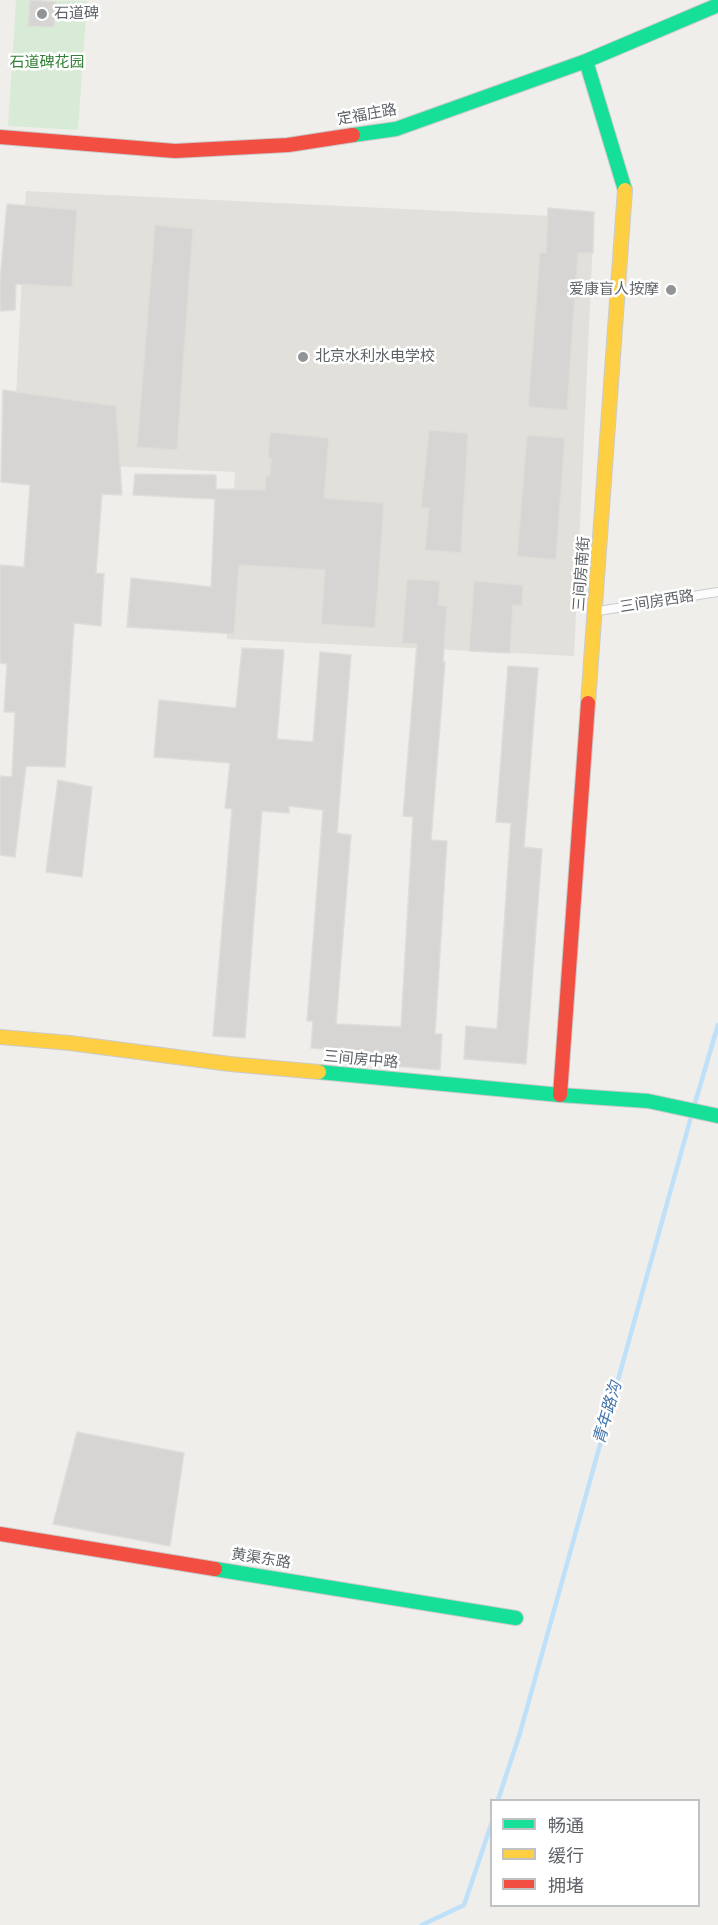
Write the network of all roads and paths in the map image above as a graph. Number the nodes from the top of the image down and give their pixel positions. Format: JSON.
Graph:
{"nodes":[{"id":1,"x":718,"y":5,"type":"edge"},
{"id":2,"x":586,"y":61,"type":"junction"},
{"id":3,"x":0,"y":137,"type":"edge"},
{"id":4,"x":718,"y":592,"type":"edge"},
{"id":5,"x":596,"y":611,"type":"junction"},
{"id":6,"x":0,"y":1037,"type":"edge"},
{"id":7,"x":560,"y":1095,"type":"junction"},
{"id":8,"x":716,"y":1116,"type":"edge"},
{"id":9,"x":0,"y":1534,"type":"edge"},
{"id":10,"x":516,"y":1618,"type":"dead end"}],
"edges":[{"from":1,"to":2,"type":"street","name":"定福庄路"},
{"from":2,"to":3,"type":"street","name":"定福庄路"},
{"from":2,"to":5,"type":"street","name":"三间房南街"},
{"from":4,"to":5,"type":"lane","name":"三间房西路"},
{"from":5,"to":7,"type":"street","name":"三间房南街"},
{"from":6,"to":7,"type":"street","name":"三间房中路"},
{"from":7,"to":8,"type":"street","name":"三间房中路"},
{"from":9,"to":10,"type":"street","name":"黄渠东路"}]}
